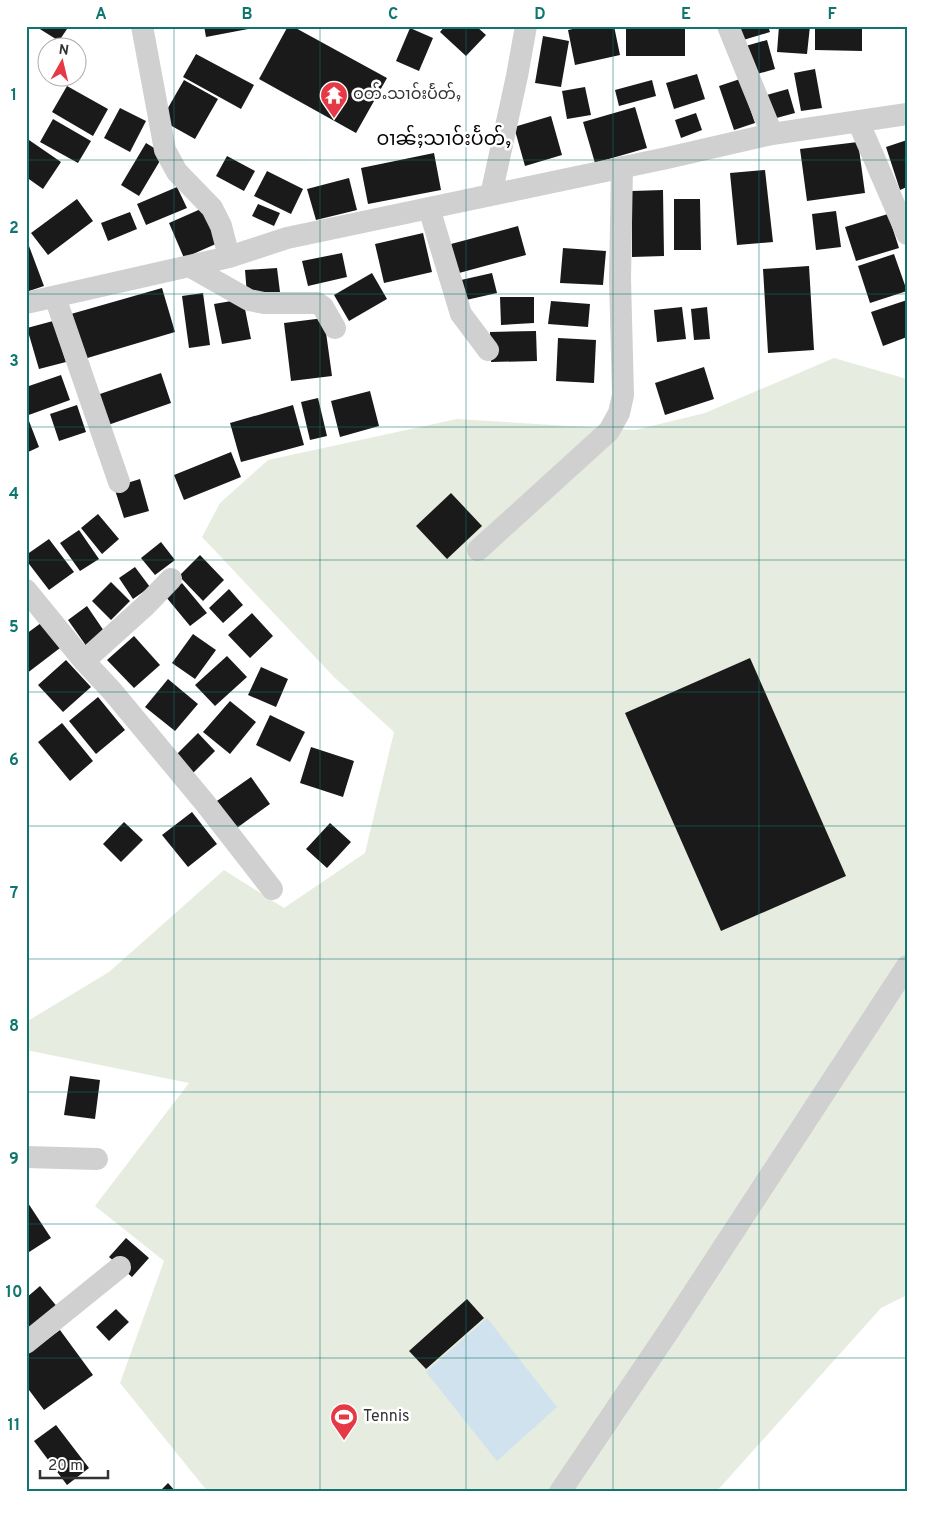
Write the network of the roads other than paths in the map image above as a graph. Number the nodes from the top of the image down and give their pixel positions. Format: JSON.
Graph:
{"nodes":[{"id":1,"x":142,"y":26,"type":"edge"},
{"id":2,"x":514,"y":26,"type":"edge"},
{"id":3,"x":526,"y":26,"type":"edge"},
{"id":4,"x":728,"y":26,"type":"edge"},
{"id":5,"x":517,"y":76,"type":"junction"},
{"id":6,"x":907,"y":114,"type":"edge"},
{"id":7,"x":858,"y":121,"type":"junction"},
{"id":8,"x":772,"y":134,"type":"junction"},
{"id":9,"x":622,"y":167,"type":"junction"},
{"id":10,"x":491,"y":195,"type":"junction"},
{"id":11,"x":429,"y":208,"type":"junction"},
{"id":12,"x":907,"y":234,"type":"edge"},
{"id":13,"x":229,"y":257,"type":"junction"},
{"id":14,"x":189,"y":266,"type":"junction"},
{"id":15,"x":55,"y":297,"type":"junction"},
{"id":16,"x":26,"y":303,"type":"edge"},
{"id":17,"x":335,"y":328,"type":"dead end"},
{"id":18,"x":488,"y":350,"type":"dead end"},
{"id":19,"x":119,"y":482,"type":"dead end"},
{"id":20,"x":478,"y":550,"type":"dead end"},
{"id":21,"x":171,"y":579,"type":"dead end"},
{"id":22,"x":26,"y":590,"type":"edge"},
{"id":23,"x":84,"y":661,"type":"junction"},
{"id":24,"x":272,"y":889,"type":"dead end"},
{"id":25,"x":907,"y":966,"type":"edge"},
{"id":26,"x":26,"y":1157,"type":"edge"},
{"id":27,"x":97,"y":1159,"type":"dead end"},
{"id":28,"x":120,"y":1267,"type":"dead end"},
{"id":29,"x":26,"y":1343,"type":"edge"},
{"id":30,"x":560,"y":1492,"type":"edge"}],
"edges":[{"from":1,"to":13,"type":"street"},
{"from":2,"to":5,"type":"street"},
{"from":3,"to":5,"type":"street"},
{"from":4,"to":8,"type":"street"},
{"from":5,"to":10,"type":"street"},
{"from":6,"to":7,"type":"street"},
{"from":7,"to":8,"type":"street"},
{"from":7,"to":12,"type":"street"},
{"from":8,"to":9,"type":"street"},
{"from":9,"to":10,"type":"street"},
{"from":9,"to":20,"type":"street"},
{"from":10,"to":11,"type":"street"},
{"from":11,"to":13,"type":"street"},
{"from":11,"to":18,"type":"street"},
{"from":13,"to":14,"type":"street"},
{"from":14,"to":15,"type":"street"},
{"from":14,"to":17,"type":"street"},
{"from":15,"to":16,"type":"street"},
{"from":15,"to":19,"type":"street"},
{"from":21,"to":23,"type":"street"},
{"from":22,"to":23,"type":"street"},
{"from":23,"to":24,"type":"street"},
{"from":25,"to":30,"type":"street"},
{"from":26,"to":27,"type":"street"},
{"from":28,"to":29,"type":"street"}]}
